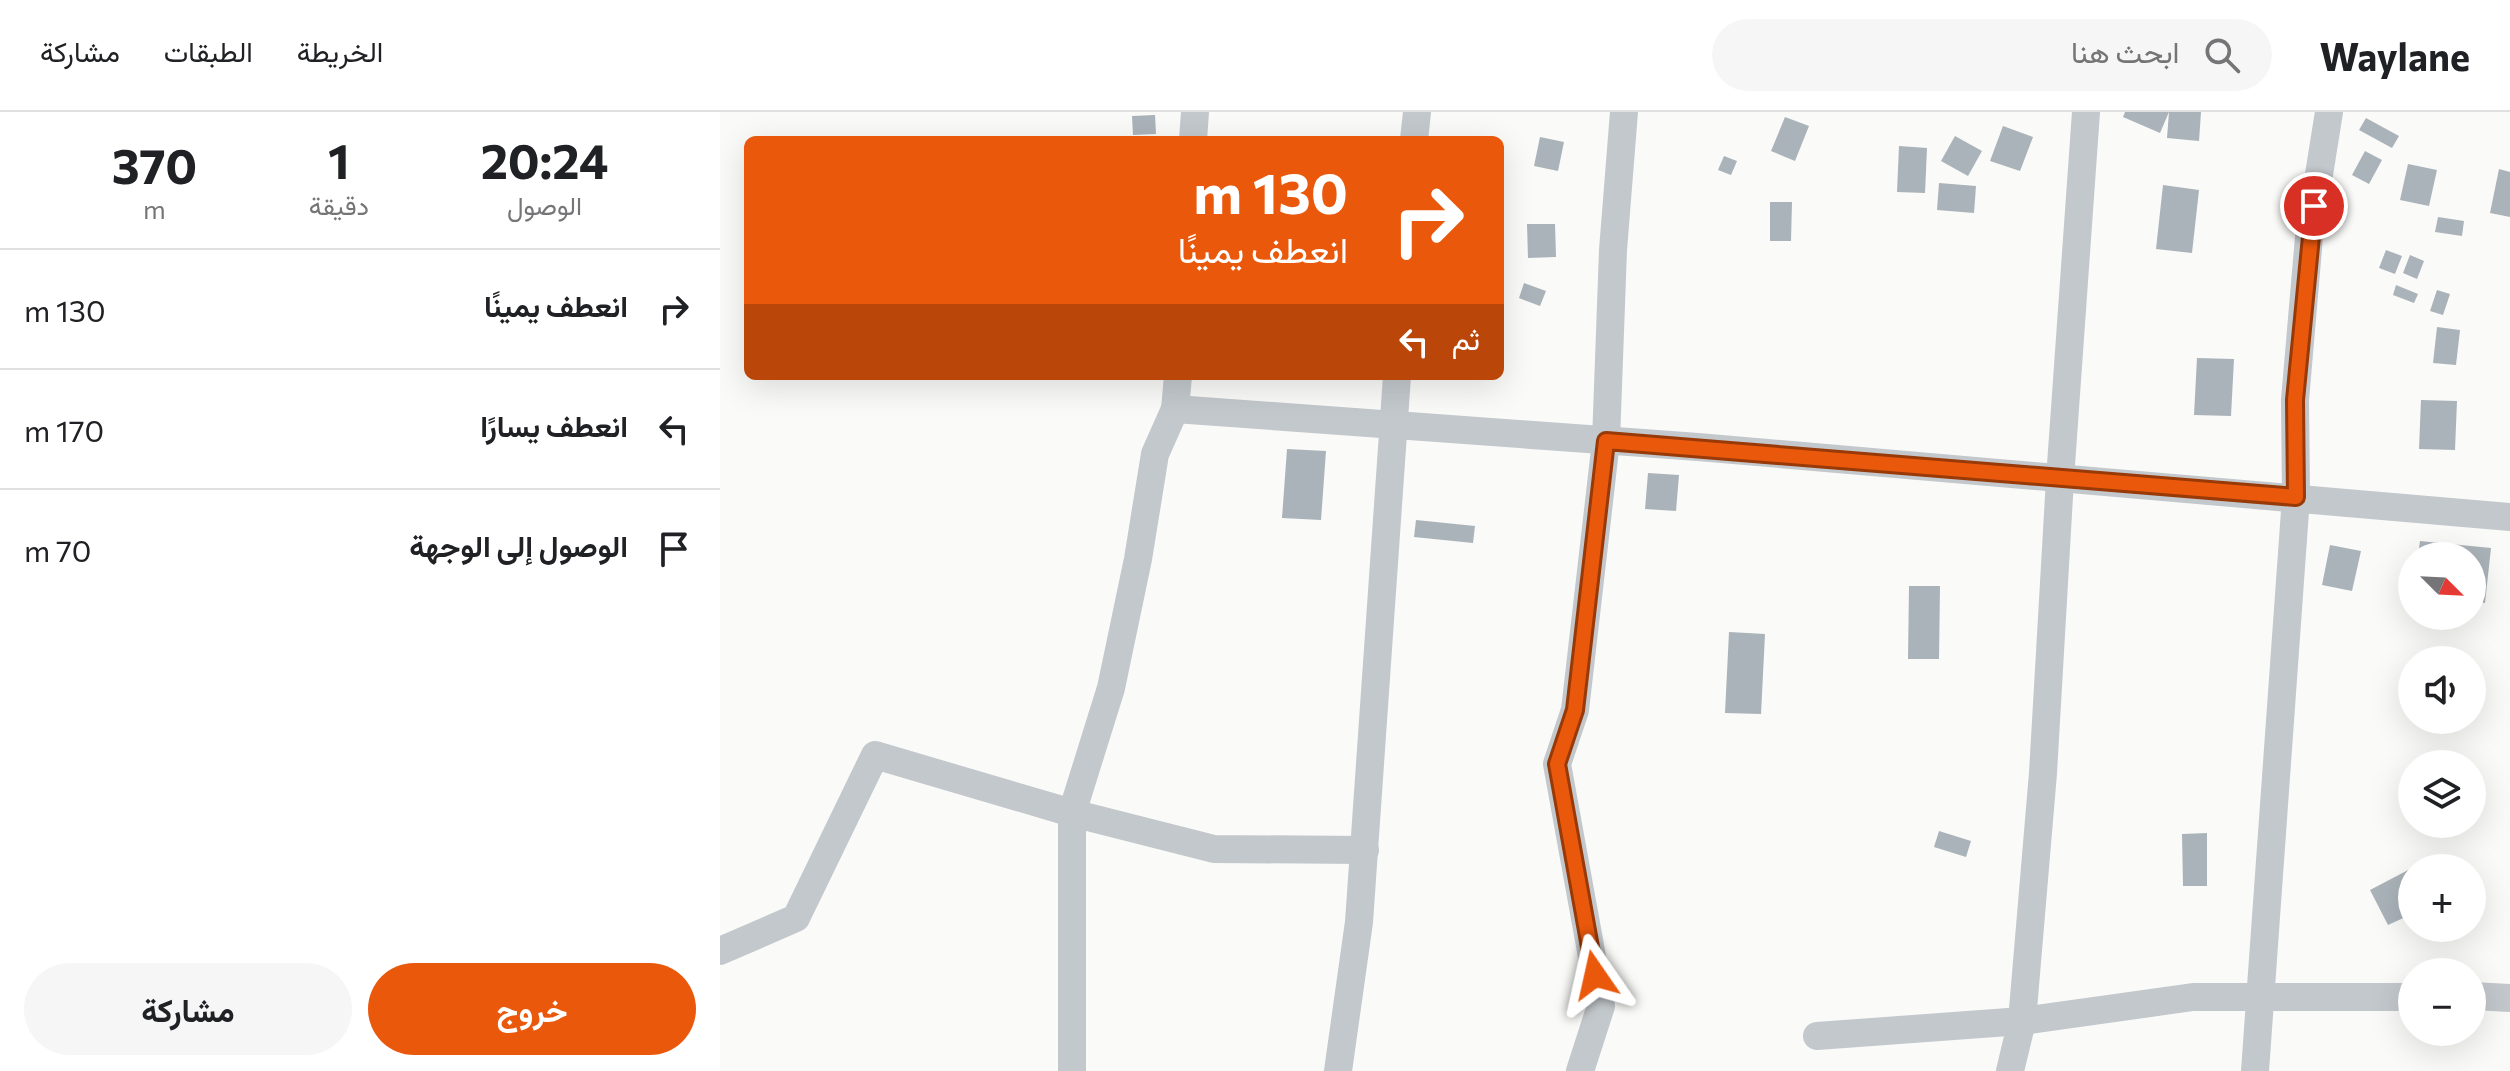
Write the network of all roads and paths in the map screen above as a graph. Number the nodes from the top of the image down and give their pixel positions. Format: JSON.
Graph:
{"nodes":[{"id":1,"x":1195,"y":112,"type":"edge"},
{"id":2,"x":1417,"y":112,"type":"edge"},
{"id":3,"x":1624,"y":112,"type":"edge"},
{"id":4,"x":2086,"y":112,"type":"edge"},
{"id":5,"x":2329,"y":112,"type":"edge"},
{"id":6,"x":1193,"y":136,"type":"edge"},
{"id":7,"x":1414,"y":136,"type":"edge"},
{"id":8,"x":1178,"y":380,"type":"edge"},
{"id":9,"x":1397,"y":380,"type":"edge"},
{"id":10,"x":1175,"y":409,"type":"junction"},
{"id":11,"x":1395,"y":425,"type":"junction"},
{"id":12,"x":1606,"y":441,"type":"junction"},
{"id":13,"x":2060,"y":479,"type":"junction"},
{"id":14,"x":2296,"y":497,"type":"junction"},
{"id":15,"x":2510,"y":517,"type":"edge"},
{"id":16,"x":1072,"y":813,"type":"junction"},
{"id":17,"x":1365,"y":850,"type":"junction"},
{"id":18,"x":720,"y":951,"type":"edge"},
{"id":19,"x":2262,"y":997,"type":"junction"},
{"id":20,"x":2398,"y":997,"type":"edge"},
{"id":21,"x":2486,"y":997,"type":"edge"},
{"id":22,"x":2510,"y":998,"type":"edge"},
{"id":23,"x":2022,"y":1021,"type":"junction"},
{"id":24,"x":1817,"y":1036,"type":"dead end"},
{"id":25,"x":1072,"y":1071,"type":"edge"},
{"id":26,"x":1338,"y":1071,"type":"edge"},
{"id":27,"x":1580,"y":1071,"type":"edge"},
{"id":28,"x":2010,"y":1071,"type":"edge"},
{"id":29,"x":2255,"y":1071,"type":"edge"}],
"edges":[{"from":1,"to":6,"type":"street"},
{"from":2,"to":7,"type":"street"},
{"from":3,"to":12,"type":"street"},
{"from":4,"to":13,"type":"street"},
{"from":5,"to":14,"type":"street"},
{"from":8,"to":10,"type":"street"},
{"from":9,"to":11,"type":"street"},
{"from":10,"to":11,"type":"street"},
{"from":10,"to":16,"type":"street"},
{"from":11,"to":12,"type":"street"},
{"from":11,"to":17,"type":"street"},
{"from":12,"to":13,"type":"street"},
{"from":12,"to":27,"type":"street"},
{"from":13,"to":14,"type":"street"},
{"from":13,"to":23,"type":"street"},
{"from":14,"to":15,"type":"street"},
{"from":14,"to":19,"type":"street"},
{"from":16,"to":17,"type":"street"},
{"from":16,"to":18,"type":"street"},
{"from":16,"to":25,"type":"street"},
{"from":17,"to":26,"type":"street"},
{"from":19,"to":20,"type":"street"},
{"from":19,"to":23,"type":"street"},
{"from":19,"to":29,"type":"street"},
{"from":21,"to":22,"type":"street"},
{"from":23,"to":24,"type":"street"},
{"from":23,"to":28,"type":"street"}]}
